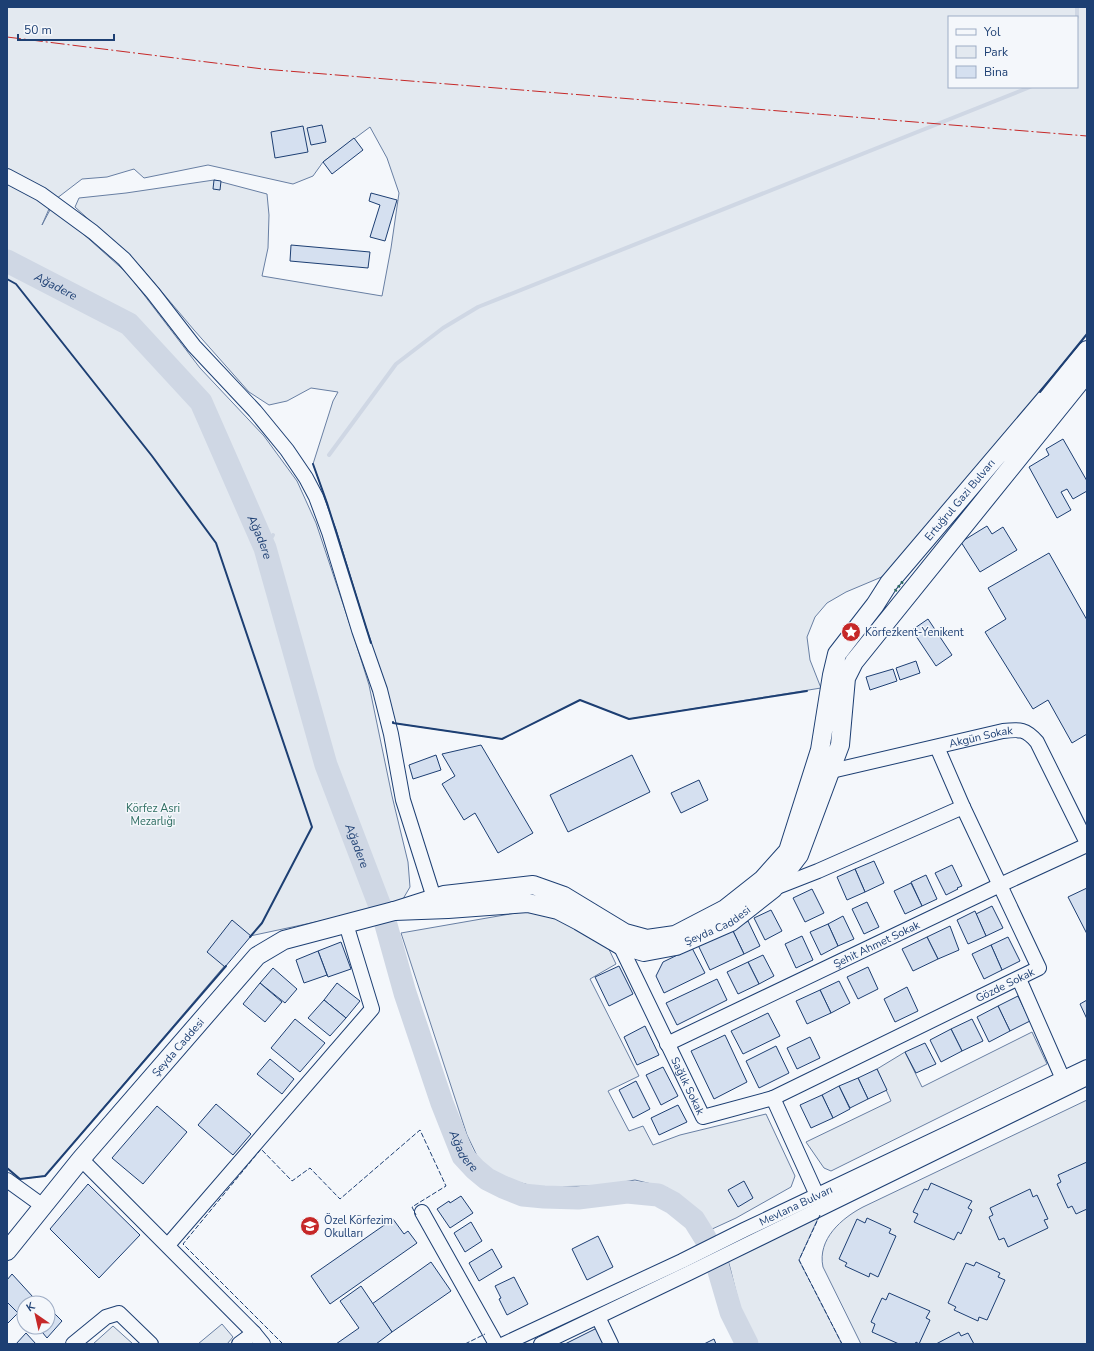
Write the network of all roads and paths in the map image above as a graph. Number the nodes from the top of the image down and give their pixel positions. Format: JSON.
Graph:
{"nodes":[{"id":1,"x":7,"y":176,"type":"edge"},
{"id":2,"x":1087,"y":350,"type":"edge"},
{"id":3,"x":1087,"y":373,"type":"edge"},
{"id":4,"x":871,"y":642,"type":"joint"},
{"id":5,"x":837,"y":654,"type":"joint"},
{"id":6,"x":937,"y":746,"type":"junction"},
{"id":7,"x":830,"y":771,"type":"junction"},
{"id":8,"x":812,"y":777,"type":"junction"},
{"id":9,"x":963,"y":807,"type":"junction"},
{"id":10,"x":1087,"y":844,"type":"edge"},
{"id":11,"x":768,"y":884,"type":"junction"},
{"id":12,"x":1000,"y":885,"type":"junction"},
{"id":13,"x":434,"y":898,"type":"junction"},
{"id":14,"x":448,"y":909,"type":"junction"},
{"id":15,"x":394,"y":911,"type":"junction"},
{"id":16,"x":346,"y":924,"type":"junction"},
{"id":17,"x":610,"y":924,"type":"junction"},
{"id":18,"x":620,"y":945,"type":"junction"},
{"id":19,"x":1019,"y":978,"type":"junction"},
{"id":20,"x":667,"y":1044,"type":"junction"},
{"id":21,"x":1087,"y":1067,"type":"edge"},
{"id":22,"x":1087,"y":1078,"type":"edge"},
{"id":23,"x":1065,"y":1083,"type":"junction"},
{"id":24,"x":773,"y":1098,"type":"junction"},
{"id":25,"x":81,"y":1159,"type":"junction"},
{"id":26,"x":7,"y":1180,"type":"edge"},
{"id":27,"x":820,"y":1201,"type":"junction"},
{"id":28,"x":42,"y":1206,"type":"junction"},
{"id":29,"x":422,"y":1212,"type":"dead end"},
{"id":30,"x":168,"y":1245,"type":"junction"},
{"id":31,"x":7,"y":1251,"type":"edge"},
{"id":32,"x":598,"y":1317,"type":"junction"},
{"id":33,"x":254,"y":1333,"type":"junction"},
{"id":34,"x":73,"y":1344,"type":"edge"},
{"id":35,"x":151,"y":1344,"type":"edge"},
{"id":36,"x":239,"y":1344,"type":"edge"},
{"id":37,"x":263,"y":1344,"type":"edge"},
{"id":38,"x":496,"y":1344,"type":"edge"},
{"id":39,"x":504,"y":1344,"type":"edge"},
{"id":40,"x":541,"y":1344,"type":"edge"},
{"id":41,"x":611,"y":1344,"type":"edge"}],
"edges":[{"from":1,"to":13,"type":"street"},
{"from":2,"to":5,"type":"main road","name":"Ertuğrul Gazi Bulvarı"},
{"from":3,"to":4,"type":"main road","name":"Ertuğrul Gazi Bulvarı"},
{"from":4,"to":7,"type":"main road","name":"Şeyda Caddesi"},
{"from":5,"to":8,"type":"main road","name":"Şeyda Caddesi"},
{"from":6,"to":7,"type":"street","name":"Akgün Sokak"},
{"from":6,"to":9,"type":"street","name":"Gözde Sokak"},
{"from":6,"to":10,"type":"street","name":"Akgün Sokak"},
{"from":7,"to":8,"type":"street","name":"Akgün Sokak"},
{"from":7,"to":11,"type":"main road","name":"Şeyda Caddesi"},
{"from":8,"to":11,"type":"main road","name":"Şeyda Caddesi"},
{"from":9,"to":11,"type":"street"},
{"from":9,"to":12,"type":"street","name":"Gözde Sokak"},
{"from":10,"to":12,"type":"street","name":"Şehit Ahmet Sokak"},
{"from":11,"to":17,"type":"main road","name":"Şeyda Caddesi"},
{"from":11,"to":18,"type":"main road","name":"Şeyda Caddesi"},
{"from":12,"to":19,"type":"street","name":"Gözde Sokak"},
{"from":12,"to":20,"type":"street","name":"Şehit Ahmet Sokak"},
{"from":13,"to":14,"type":"street"},
{"from":13,"to":15,"type":"main road","name":"Şeyda Caddesi"},
{"from":13,"to":17,"type":"main road","name":"Şeyda Caddesi"},
{"from":14,"to":15,"type":"main road","name":"Şeyda Caddesi"},
{"from":14,"to":18,"type":"main road","name":"Şeyda Caddesi"},
{"from":15,"to":16,"type":"main road","name":"Şeyda Caddesi"},
{"from":16,"to":25,"type":"main road","name":"Şeyda Caddesi"},
{"from":16,"to":30,"type":"street"},
{"from":17,"to":18,"type":"street","name":"Sağlık Sokak"},
{"from":18,"to":20,"type":"street","name":"Sağlık Sokak"},
{"from":19,"to":23,"type":"street"},
{"from":19,"to":24,"type":"street","name":"Gözde Sokak"},
{"from":20,"to":24,"type":"street","name":"Sağlık Sokak"},
{"from":21,"to":23,"type":"street","name":"Mevlana Bulvarı"},
{"from":22,"to":23,"type":"street","name":"Mevlana Bulvarı"},
{"from":23,"to":27,"type":"street","name":"Mevlana Bulvarı"},
{"from":24,"to":27,"type":"street"},
{"from":25,"to":28,"type":"main road","name":"Şeyda Caddesi"},
{"from":25,"to":30,"type":"street"},
{"from":26,"to":28,"type":"street"},
{"from":27,"to":32,"type":"street","name":"Mevlana Bulvarı"},
{"from":27,"to":39,"type":"street","name":"Mevlana Bulvarı"},
{"from":28,"to":31,"type":"main road","name":"Şeyda Caddesi"},
{"from":29,"to":38,"type":"street"},
{"from":30,"to":33,"type":"street"},
{"from":32,"to":40,"type":"street","name":"Mevlana Bulvarı"},
{"from":32,"to":41,"type":"street"},
{"from":33,"to":36,"type":"street"},
{"from":33,"to":37,"type":"street"},
{"from":34,"to":35,"type":"street"}]}
